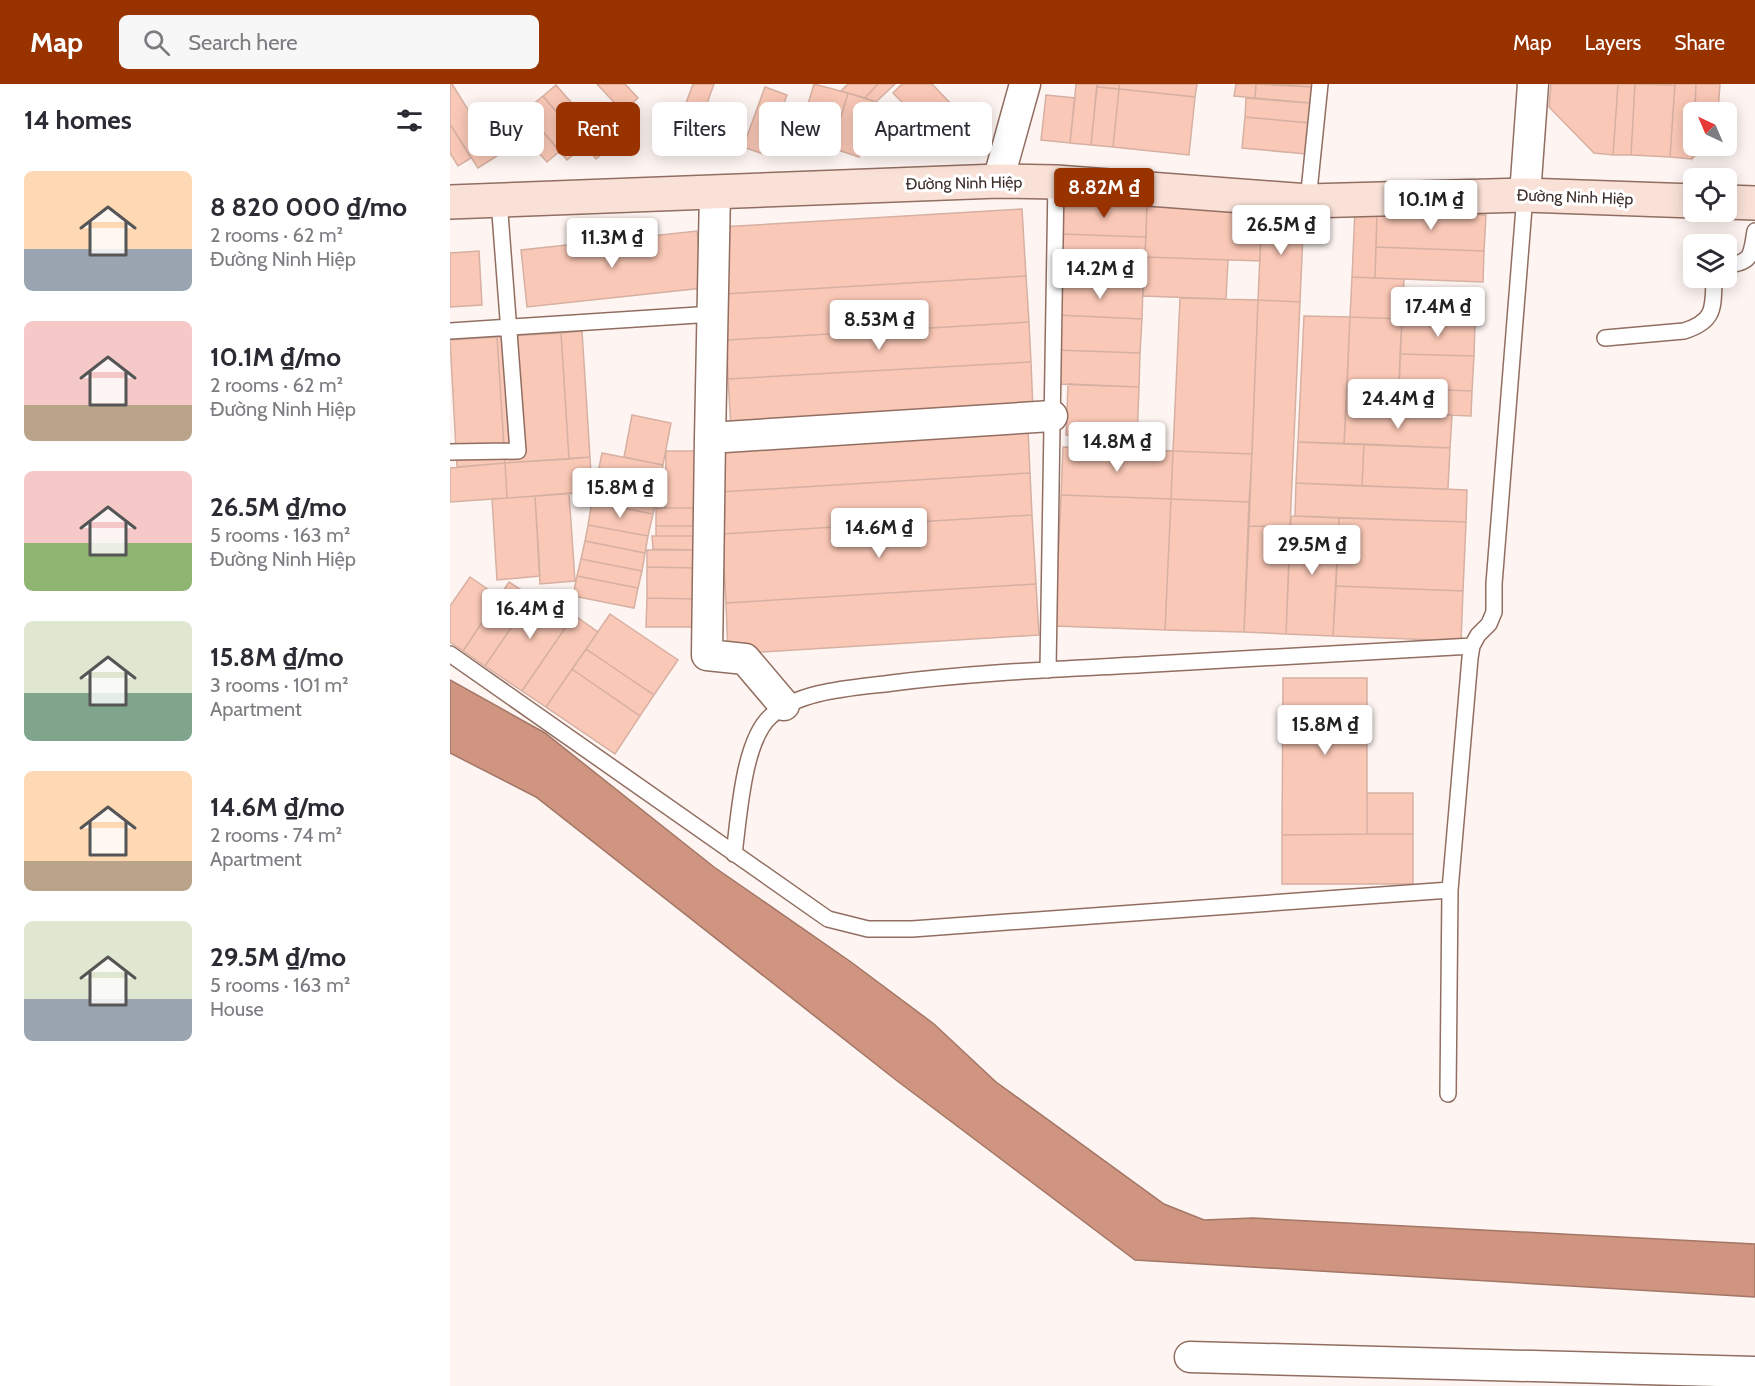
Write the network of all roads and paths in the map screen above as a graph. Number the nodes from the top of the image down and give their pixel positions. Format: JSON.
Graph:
{"nodes":[{"id":1,"x":1025,"y":84,"type":"edge"},
{"id":2,"x":1320,"y":84,"type":"edge"},
{"id":3,"x":1533,"y":84,"type":"edge"},
{"id":4,"x":998,"y":181,"type":"junction"},
{"id":5,"x":1056,"y":182,"type":"junction"},
{"id":6,"x":715,"y":192,"type":"junction"},
{"id":7,"x":1525,"y":195,"type":"junction"},
{"id":8,"x":499,"y":200,"type":"junction"},
{"id":9,"x":1308,"y":201,"type":"junction"},
{"id":10,"x":1683,"y":201,"type":"edge"},
{"id":11,"x":450,"y":202,"type":"edge"},
{"id":12,"x":1737,"y":202,"type":"edge"},
{"id":13,"x":1755,"y":203,"type":"edge"},
{"id":14,"x":1755,"y":231,"type":"edge"},
{"id":15,"x":1737,"y":264,"type":"edge"},
{"id":16,"x":1714,"y":288,"type":"edge"},
{"id":17,"x":713,"y":314,"type":"junction"},
{"id":18,"x":509,"y":327,"type":"junction"},
{"id":19,"x":450,"y":331,"type":"edge"},
{"id":20,"x":1605,"y":338,"type":"dead end"},
{"id":21,"x":1052,"y":416,"type":"junction"},
{"id":22,"x":710,"y":438,"type":"junction"},
{"id":23,"x":450,"y":452,"type":"edge"},
{"id":24,"x":1472,"y":646,"type":"junction"},
{"id":25,"x":450,"y":654,"type":"edge"},
{"id":26,"x":1048,"y":670,"type":"junction"},
{"id":27,"x":784,"y":705,"type":"junction"},
{"id":28,"x":734,"y":854,"type":"junction"},
{"id":29,"x":1450,"y":890,"type":"junction"},
{"id":30,"x":1448,"y":1094,"type":"dead end"},
{"id":31,"x":1190,"y":1357,"type":"dead end"},
{"id":32,"x":1755,"y":1372,"type":"edge"},
{"id":33,"x":1556,"y":1376,"type":"edge"}],
"edges":[{"from":1,"to":4,"type":"street"},
{"from":2,"to":9,"type":"lane"},
{"from":3,"to":7,"type":"street"},
{"from":4,"to":5,"type":"main road","name":"Đường Ninh Hiệp"},
{"from":4,"to":6,"type":"main road","name":"Đường Ninh Hiệp"},
{"from":5,"to":9,"type":"main road","name":"Đường Ninh Hiệp"},
{"from":5,"to":21,"type":"lane"},
{"from":6,"to":8,"type":"main road","name":"Đường Ninh Hiệp"},
{"from":6,"to":17,"type":"street"},
{"from":7,"to":9,"type":"main road","name":"Đường Ninh Hiệp"},
{"from":7,"to":10,"type":"main road","name":"Đường Ninh Hiệp"},
{"from":7,"to":24,"type":"lane"},
{"from":8,"to":11,"type":"main road","name":"Đường Ninh Hiệp"},
{"from":8,"to":18,"type":"lane"},
{"from":12,"to":13,"type":"main road"},
{"from":14,"to":15,"type":"lane"},
{"from":16,"to":20,"type":"lane"},
{"from":17,"to":18,"type":"lane"},
{"from":17,"to":22,"type":"street"},
{"from":18,"to":19,"type":"lane"},
{"from":18,"to":23,"type":"lane"},
{"from":21,"to":22,"type":"street"},
{"from":21,"to":26,"type":"lane"},
{"from":22,"to":27,"type":"street"},
{"from":24,"to":26,"type":"lane"},
{"from":24,"to":29,"type":"lane"},
{"from":25,"to":28,"type":"lane"},
{"from":26,"to":27,"type":"lane"},
{"from":27,"to":28,"type":"lane"},
{"from":28,"to":29,"type":"lane"},
{"from":29,"to":30,"type":"lane"},
{"from":31,"to":33,"type":"street"},
{"from":32,"to":33,"type":"street"}]}
